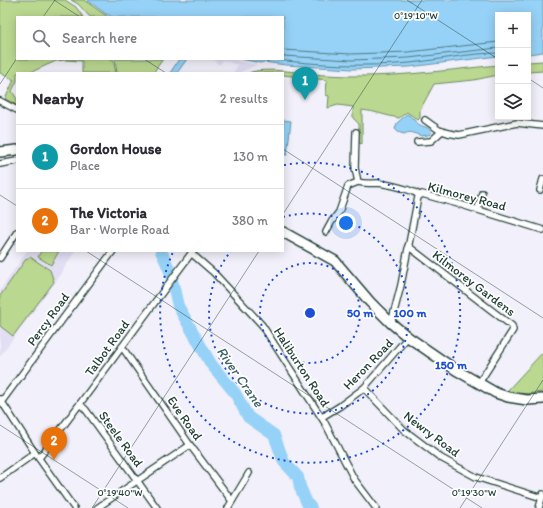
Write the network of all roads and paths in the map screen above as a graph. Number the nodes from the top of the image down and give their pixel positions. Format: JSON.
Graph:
{"nodes":[{"id":1,"x":0,"y":101,"type":"edge"},
{"id":2,"x":16,"y":109,"type":"edge"},
{"id":3,"x":425,"y":120,"type":"dead end"},
{"id":4,"x":543,"y":126,"type":"edge"},
{"id":5,"x":442,"y":131,"type":"junction"},
{"id":6,"x":356,"y":132,"type":"dead end"},
{"id":7,"x":417,"y":142,"type":"dead end"},
{"id":8,"x":16,"y":150,"type":"edge"},
{"id":9,"x":0,"y":152,"type":"edge"},
{"id":10,"x":16,"y":161,"type":"edge"},
{"id":11,"x":0,"y":164,"type":"edge"},
{"id":12,"x":543,"y":179,"type":"edge"},
{"id":13,"x":358,"y":182,"type":"junction"},
{"id":14,"x":540,"y":190,"type":"dead end"},
{"id":15,"x":482,"y":193,"type":"dead end"},
{"id":16,"x":420,"y":195,"type":"junction"},
{"id":17,"x":478,"y":209,"type":"junction"},
{"id":18,"x":543,"y":230,"type":"edge"},
{"id":19,"x":326,"y":232,"type":"dead end"},
{"id":20,"x":284,"y":233,"type":"edge"},
{"id":21,"x":16,"y":234,"type":"edge"},
{"id":22,"x":408,"y":246,"type":"junction"},
{"id":23,"x":112,"y":252,"type":"edge"},
{"id":24,"x":192,"y":252,"type":"edge"},
{"id":25,"x":0,"y":258,"type":"edge"},
{"id":26,"x":391,"y":323,"type":"junction"},
{"id":27,"x":408,"y":337,"type":"junction"},
{"id":28,"x":122,"y":348,"type":"junction"},
{"id":29,"x":479,"y":383,"type":"junction"},
{"id":30,"x":364,"y":388,"type":"junction"},
{"id":31,"x":543,"y":399,"type":"edge"},
{"id":32,"x":1,"y":400,"type":"edge"},
{"id":33,"x":80,"y":404,"type":"junction"},
{"id":34,"x":322,"y":417,"type":"junction"},
{"id":35,"x":190,"y":445,"type":"junction"},
{"id":36,"x":35,"y":453,"type":"junction"},
{"id":37,"x":39,"y":458,"type":"junction"},
{"id":38,"x":250,"y":473,"type":"dead end"},
{"id":39,"x":0,"y":478,"type":"edge"},
{"id":40,"x":137,"y":481,"type":"junction"},
{"id":41,"x":542,"y":496,"type":"edge"},
{"id":42,"x":232,"y":501,"type":"junction"},
{"id":43,"x":74,"y":508,"type":"edge"},
{"id":44,"x":97,"y":508,"type":"edge"},
{"id":45,"x":157,"y":508,"type":"edge"},
{"id":46,"x":228,"y":508,"type":"edge"},
{"id":47,"x":376,"y":508,"type":"edge"},
{"id":48,"x":539,"y":508,"type":"edge"}],
"edges":[{"from":1,"to":2,"type":"street"},
{"from":3,"to":5,"type":"street"},
{"from":4,"to":5,"type":"street"},
{"from":5,"to":7,"type":"street"},
{"from":6,"to":13,"type":"street"},
{"from":8,"to":9,"type":"main road"},
{"from":10,"to":11,"type":"street"},
{"from":12,"to":14,"type":"street"},
{"from":13,"to":16,"type":"street"},
{"from":13,"to":19,"type":"street"},
{"from":15,"to":17,"type":"street"},
{"from":16,"to":17,"type":"street","name":"Kilmorey Road"},
{"from":16,"to":22,"type":"street","name":"Kilmorey Road"},
{"from":17,"to":18,"type":"street","name":"Kilmorey Road"},
{"from":20,"to":26,"type":"main road"},
{"from":21,"to":25,"type":"street"},
{"from":22,"to":26,"type":"street","name":"Kilmorey Road"},
{"from":22,"to":29,"type":"street","name":"Kilmorey Gardens"},
{"from":23,"to":32,"type":"street","name":"Percy Road"},
{"from":24,"to":28,"type":"street","name":"Talbot Road"},
{"from":24,"to":34,"type":"street","name":"Haliburton Road"},
{"from":26,"to":27,"type":"main road"},
{"from":27,"to":29,"type":"main road"},
{"from":27,"to":30,"type":"street","name":"Heron Road"},
{"from":28,"to":33,"type":"street","name":"Talbot Road"},
{"from":28,"to":35,"type":"street","name":"Eve Road"},
{"from":29,"to":31,"type":"main road"},
{"from":30,"to":34,"type":"street","name":"Heron Road"},
{"from":30,"to":41,"type":"street","name":"Newry Road"},
{"from":32,"to":36,"type":"street"},
{"from":33,"to":37,"type":"street","name":"Talbot Road"},
{"from":33,"to":40,"type":"street","name":"Steele Road"},
{"from":34,"to":47,"type":"street","name":"Haliburton Road"},
{"from":35,"to":40,"type":"street"},
{"from":35,"to":42,"type":"street","name":"Eve Road"},
{"from":36,"to":37,"type":"street"},
{"from":36,"to":39,"type":"street"},
{"from":37,"to":43,"type":"street"},
{"from":38,"to":42,"type":"street"},
{"from":40,"to":44,"type":"street"},
{"from":40,"to":45,"type":"street","name":"Steele Road"},
{"from":41,"to":48,"type":"street"},
{"from":42,"to":46,"type":"street"}]}
